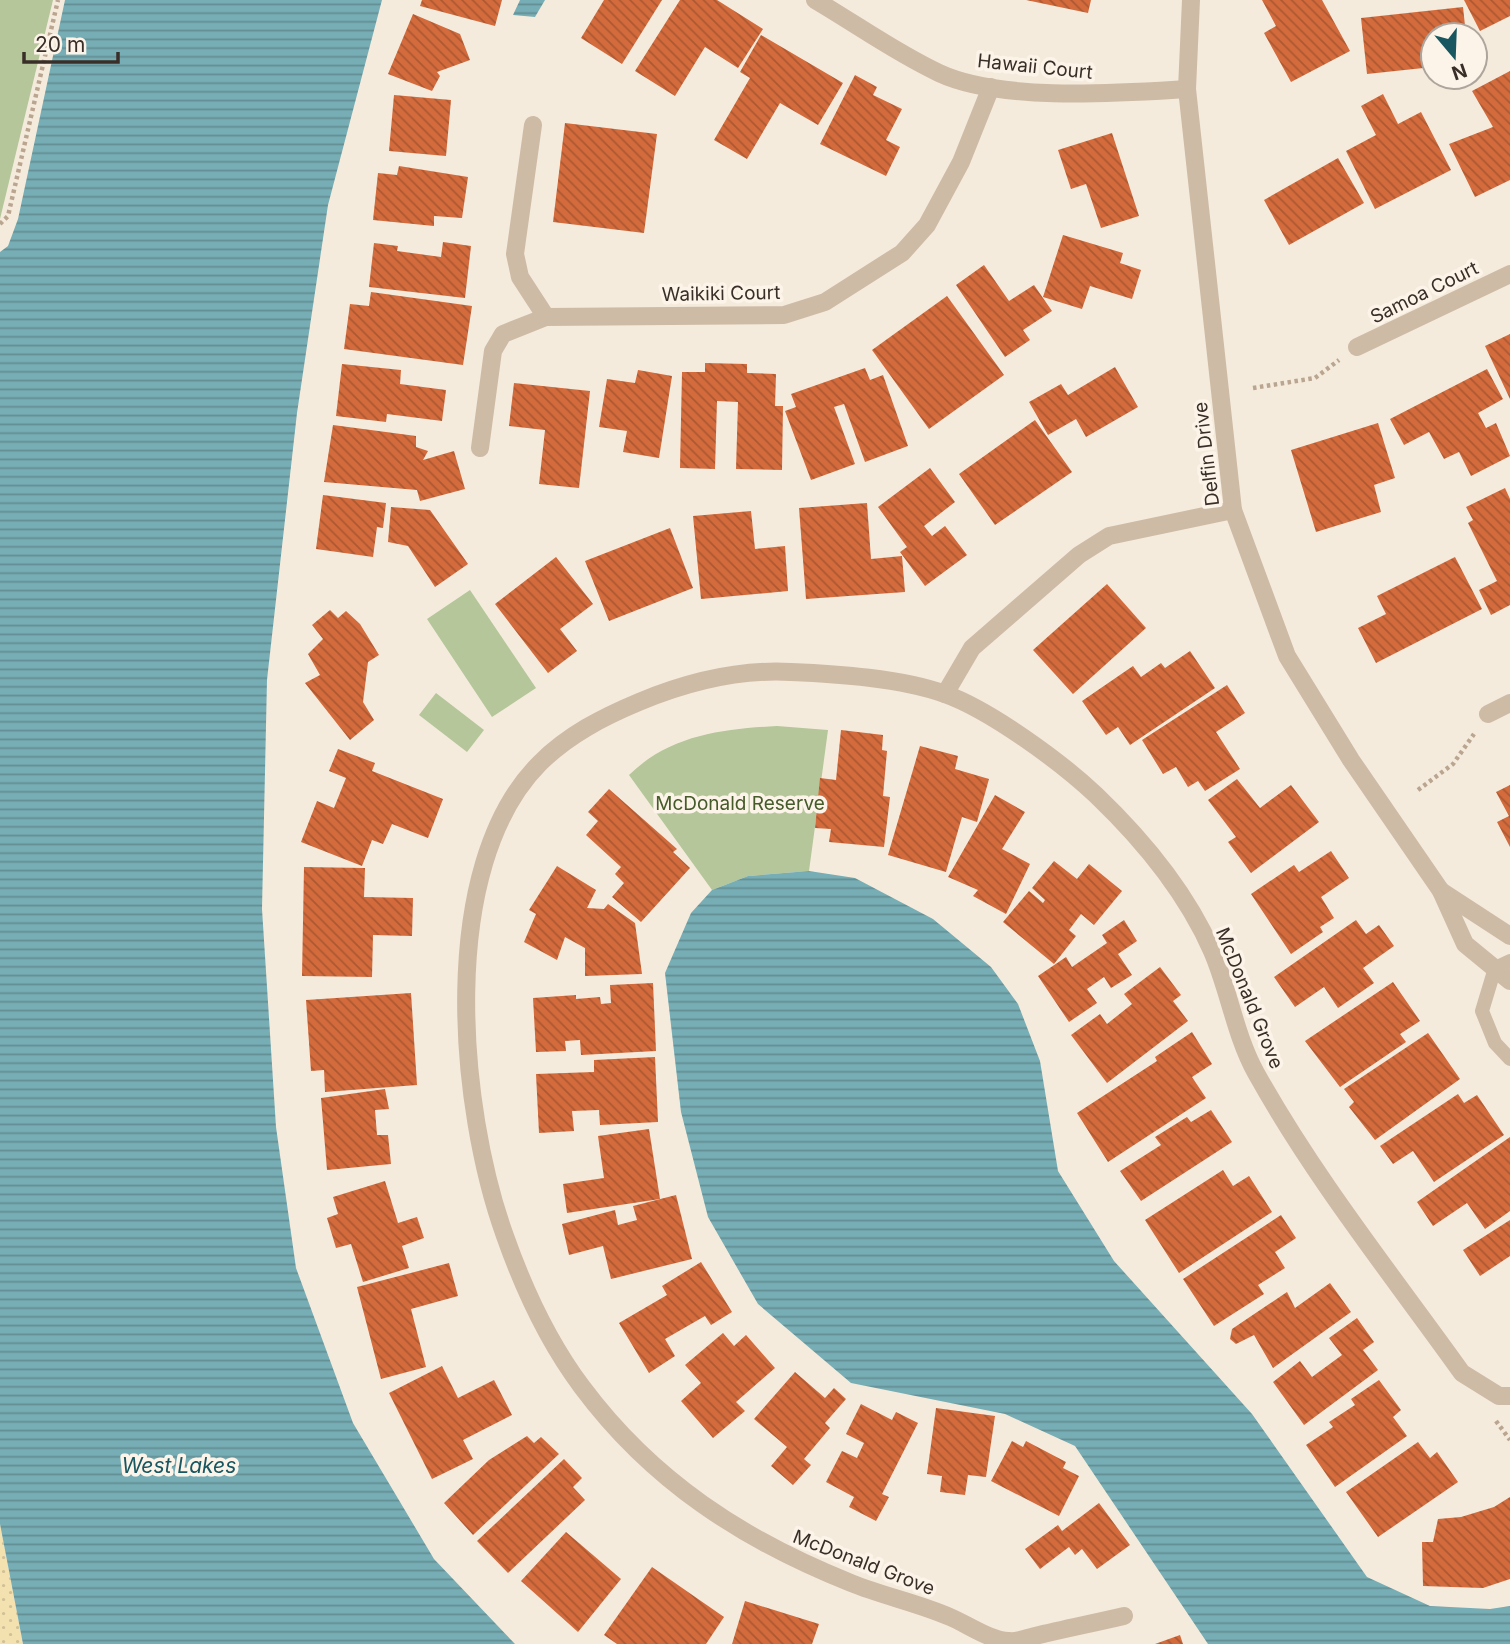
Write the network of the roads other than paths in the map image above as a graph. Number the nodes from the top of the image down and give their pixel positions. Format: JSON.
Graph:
{"nodes":[{"id":1,"x":815,"y":0,"type":"edge"},
{"id":2,"x":1191,"y":0,"type":"edge"},
{"id":3,"x":991,"y":87,"type":"junction"},
{"id":4,"x":1187,"y":89,"type":"junction"},
{"id":5,"x":533,"y":125,"type":"dead end"},
{"id":6,"x":1510,"y":274,"type":"edge"},
{"id":7,"x":546,"y":317,"type":"junction"},
{"id":8,"x":1357,"y":348,"type":"road end"},
{"id":9,"x":480,"y":448,"type":"dead end"},
{"id":10,"x":1233,"y":510,"type":"junction"},
{"id":11,"x":945,"y":694,"type":"junction"},
{"id":12,"x":1510,"y":703,"type":"edge"},
{"id":13,"x":1488,"y":714,"type":"road end"},
{"id":14,"x":1441,"y":891,"type":"junction"},
{"id":15,"x":1510,"y":936,"type":"edge"},
{"id":16,"x":1502,"y":965,"type":"edge"},
{"id":17,"x":1510,"y":981,"type":"edge"},
{"id":18,"x":1510,"y":1059,"type":"edge"},
{"id":19,"x":1510,"y":1396,"type":"edge"},
{"id":20,"x":1124,"y":1616,"type":"dead end"}],
"edges":[{"from":1,"to":3,"type":"street","name":"Hawaii Court"},
{"from":2,"to":4,"type":"street","name":"Delfin Drive"},
{"from":3,"to":4,"type":"street","name":"Hawaii Court"},
{"from":3,"to":7,"type":"street","name":"Waikiki Court"},
{"from":4,"to":10,"type":"street","name":"Delfin Drive"},
{"from":5,"to":7,"type":"street"},
{"from":6,"to":8,"type":"street","name":"Samoa Court"},
{"from":7,"to":9,"type":"street","name":"Waikiki Court"},
{"from":10,"to":11,"type":"street"},
{"from":10,"to":14,"type":"street","name":"Delfin Drive"},
{"from":11,"to":19,"type":"street","name":"McDonald Grove"},
{"from":11,"to":20,"type":"street","name":"McDonald Grove"},
{"from":12,"to":13,"type":"street"},
{"from":14,"to":15,"type":"street","name":"Delfin Drive"},
{"from":14,"to":16,"type":"street","name":"Delfin Drive"},
{"from":16,"to":17,"type":"street","name":"Delfin Drive"},
{"from":16,"to":18,"type":"lane"}]}
